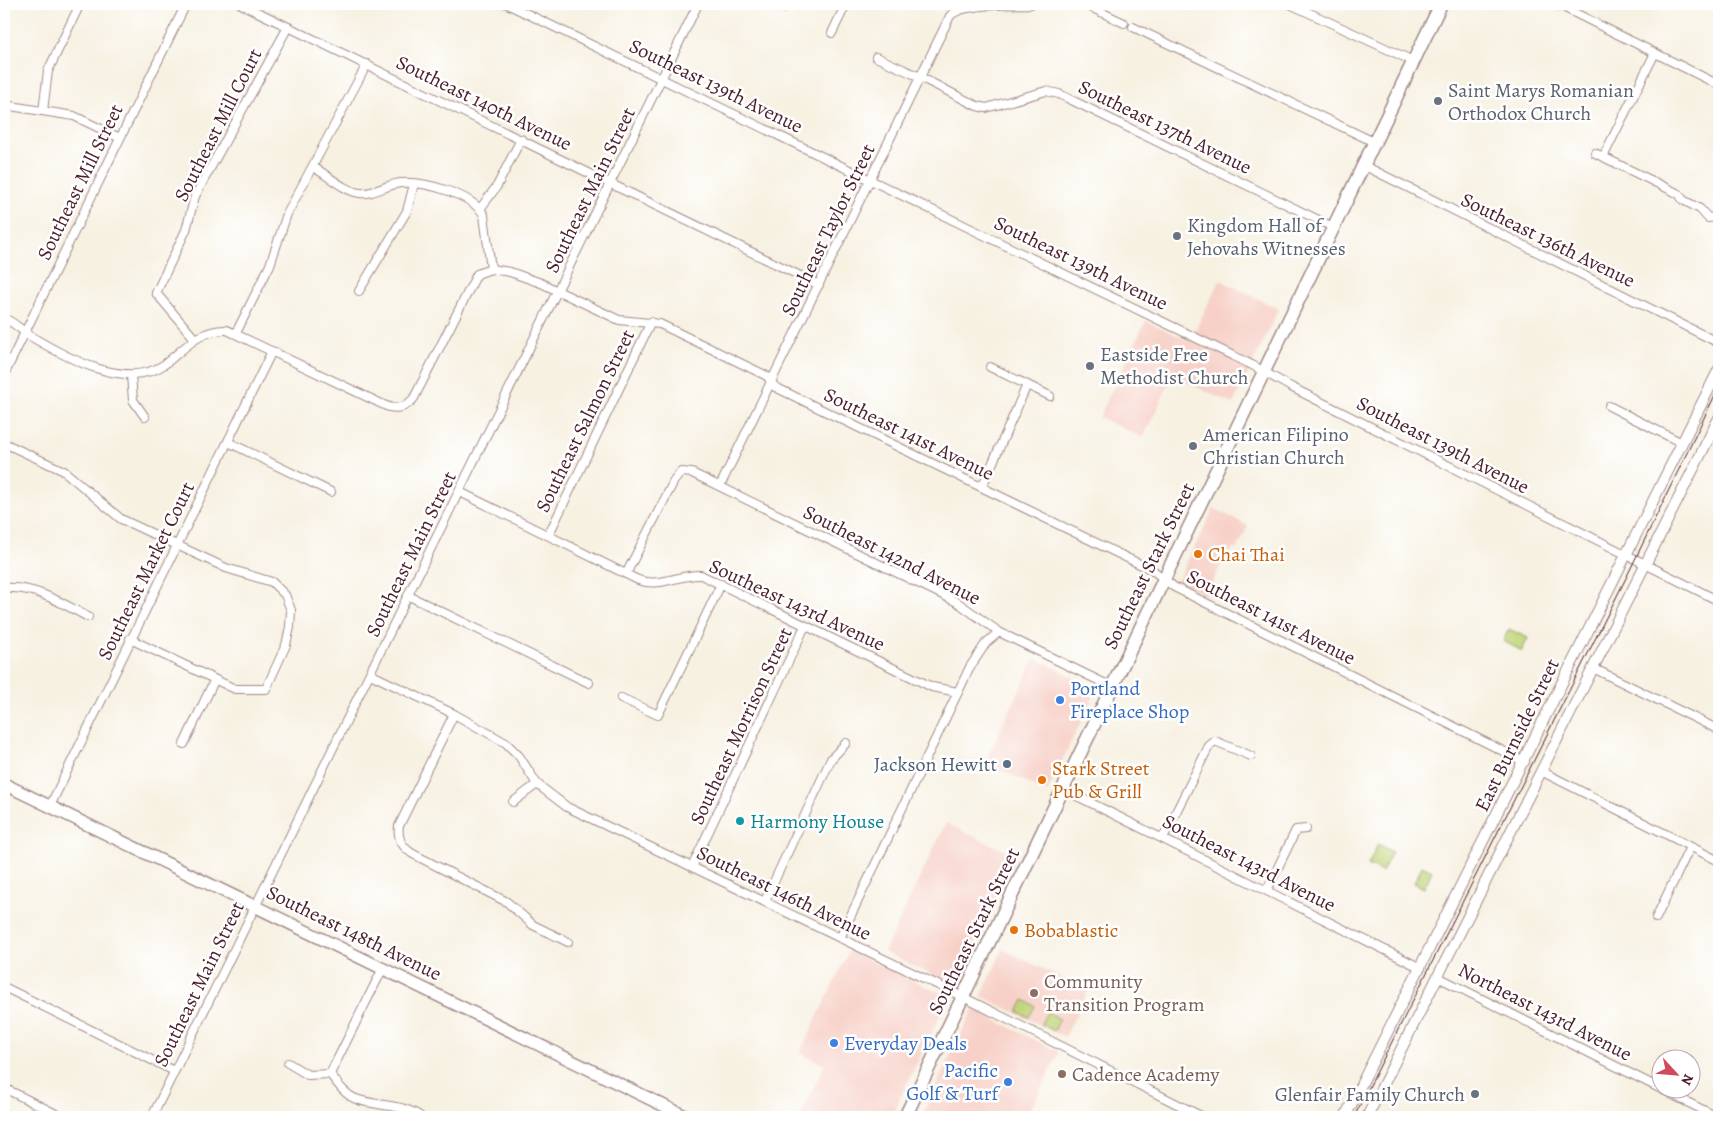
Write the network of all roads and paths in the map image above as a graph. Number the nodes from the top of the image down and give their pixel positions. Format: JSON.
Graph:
{"nodes":[{"id":1,"x":80,"y":4,"type":"edge"},
{"id":2,"x":186,"y":4,"type":"edge"},
{"id":3,"x":241,"y":4,"type":"edge"},
{"id":4,"x":507,"y":4,"type":"edge"},
{"id":5,"x":698,"y":4,"type":"edge"},
{"id":6,"x":846,"y":4,"type":"edge"},
{"id":7,"x":1031,"y":4,"type":"edge"},
{"id":8,"x":1084,"y":4,"type":"edge"},
{"id":9,"x":1290,"y":4,"type":"edge"},
{"id":10,"x":1441,"y":4,"type":"edge"},
{"id":11,"x":1557,"y":4,"type":"edge"},
{"id":12,"x":980,"y":6,"type":"edge"},
{"id":13,"x":1124,"y":23,"type":"dead end"},
{"id":14,"x":288,"y":27,"type":"junction"},
{"id":15,"x":1133,"y":27,"type":"dead end"},
{"id":16,"x":832,"y":33,"type":"dead end"},
{"id":17,"x":1655,"y":53,"type":"junction"},
{"id":18,"x":876,"y":57,"type":"dead end"},
{"id":19,"x":1413,"y":61,"type":"junction"},
{"id":20,"x":367,"y":64,"type":"junction"},
{"id":21,"x":920,"y":77,"type":"junction"},
{"id":22,"x":662,"y":79,"type":"junction"},
{"id":23,"x":1719,"y":85,"type":"edge"},
{"id":24,"x":5,"y":105,"type":"edge"},
{"id":25,"x":43,"y":111,"type":"junction"},
{"id":26,"x":4,"y":128,"type":"edge"},
{"id":27,"x":120,"y":138,"type":"junction"},
{"id":28,"x":521,"y":139,"type":"junction"},
{"id":29,"x":1374,"y":142,"type":"junction"},
{"id":30,"x":1595,"y":153,"type":"dead end"},
{"id":31,"x":1603,"y":157,"type":"junction"},
{"id":32,"x":1363,"y":165,"type":"junction"},
{"id":33,"x":313,"y":167,"type":"junction"},
{"id":34,"x":871,"y":179,"type":"junction"},
{"id":35,"x":414,"y":184,"type":"junction"},
{"id":36,"x":610,"y":184,"type":"junction"},
{"id":37,"x":1719,"y":206,"type":"edge"},
{"id":38,"x":480,"y":209,"type":"junction"},
{"id":39,"x":1333,"y":228,"type":"junction"},
{"id":40,"x":491,"y":269,"type":"junction"},
{"id":41,"x":819,"y":285,"type":"junction"},
{"id":42,"x":359,"y":291,"type":"dead end"},
{"id":43,"x":558,"y":292,"type":"junction"},
{"id":44,"x":4,"y":318,"type":"edge"},
{"id":45,"x":651,"y":322,"type":"junction"},
{"id":46,"x":25,"y":331,"type":"junction"},
{"id":47,"x":236,"y":333,"type":"junction"},
{"id":48,"x":195,"y":339,"type":"junction"},
{"id":49,"x":1719,"y":343,"type":"edge"},
{"id":50,"x":272,"y":351,"type":"junction"},
{"id":51,"x":990,"y":367,"type":"dead end"},
{"id":52,"x":1719,"y":369,"type":"edge"},
{"id":53,"x":1264,"y":372,"type":"junction"},
{"id":54,"x":4,"y":375,"type":"edge"},
{"id":55,"x":131,"y":375,"type":"junction"},
{"id":56,"x":772,"y":382,"type":"junction"},
{"id":57,"x":1027,"y":385,"type":"junction"},
{"id":58,"x":1050,"y":396,"type":"dead end"},
{"id":59,"x":1609,"y":406,"type":"dead end"},
{"id":60,"x":146,"y":416,"type":"dead end"},
{"id":61,"x":1719,"y":418,"type":"edge"},
{"id":62,"x":4,"y":442,"type":"edge"},
{"id":63,"x":228,"y":442,"type":"junction"},
{"id":64,"x":1682,"y":443,"type":"junction"},
{"id":65,"x":720,"y":486,"type":"junction"},
{"id":66,"x":982,"y":487,"type":"junction"},
{"id":67,"x":332,"y":492,"type":"dead end"},
{"id":68,"x":460,"y":492,"type":"junction"},
{"id":69,"x":549,"y":534,"type":"junction"},
{"id":70,"x":177,"y":546,"type":"junction"},
{"id":71,"x":1626,"y":555,"type":"junction"},
{"id":72,"x":1647,"y":565,"type":"junction"},
{"id":73,"x":626,"y":574,"type":"junction"},
{"id":74,"x":1164,"y":579,"type":"junction"},
{"id":75,"x":721,"y":584,"type":"junction"},
{"id":76,"x":4,"y":588,"type":"edge"},
{"id":77,"x":408,"y":596,"type":"junction"},
{"id":78,"x":1719,"y":601,"type":"edge"},
{"id":79,"x":88,"y":617,"type":"dead end"},
{"id":80,"x":805,"y":626,"type":"junction"},
{"id":81,"x":999,"y":632,"type":"junction"},
{"id":82,"x":130,"y":639,"type":"junction"},
{"id":83,"x":1595,"y":669,"type":"junction"},
{"id":84,"x":370,"y":674,"type":"junction"},
{"id":85,"x":214,"y":681,"type":"junction"},
{"id":86,"x":590,"y":683,"type":"dead end"},
{"id":87,"x":1112,"y":687,"type":"junction"},
{"id":88,"x":958,"y":692,"type":"junction"},
{"id":89,"x":621,"y":698,"type":"dead end"},
{"id":90,"x":454,"y":714,"type":"junction"},
{"id":91,"x":1719,"y":730,"type":"edge"},
{"id":92,"x":846,"y":743,"type":"dead end"},
{"id":93,"x":184,"y":744,"type":"dead end"},
{"id":94,"x":1251,"y":756,"type":"dead end"},
{"id":95,"x":1524,"y":762,"type":"junction"},
{"id":96,"x":1541,"y":771,"type":"junction"},
{"id":97,"x":4,"y":784,"type":"edge"},
{"id":98,"x":537,"y":784,"type":"junction"},
{"id":99,"x":1063,"y":789,"type":"junction"},
{"id":100,"x":513,"y":802,"type":"dead end"},
{"id":101,"x":50,"y":806,"type":"junction"},
{"id":102,"x":1306,"y":829,"type":"dead end"},
{"id":103,"x":1163,"y":838,"type":"junction"},
{"id":104,"x":1690,"y":847,"type":"junction"},
{"id":105,"x":1719,"y":861,"type":"edge"},
{"id":106,"x":692,"y":867,"type":"junction"},
{"id":107,"x":1267,"y":890,"type":"junction"},
{"id":108,"x":765,"y":902,"type":"junction"},
{"id":109,"x":256,"y":906,"type":"junction"},
{"id":110,"x":1656,"y":918,"type":"dead end"},
{"id":111,"x":840,"y":938,"type":"junction"},
{"id":112,"x":568,"y":942,"type":"dead end"},
{"id":113,"x":383,"y":968,"type":"junction"},
{"id":114,"x":1421,"y":968,"type":"junction"},
{"id":115,"x":1438,"y":977,"type":"junction"},
{"id":116,"x":4,"y":987,"type":"edge"},
{"id":117,"x":963,"y":997,"type":"junction"},
{"id":118,"x":288,"y":1063,"type":"dead end"},
{"id":119,"x":174,"y":1071,"type":"junction"},
{"id":120,"x":330,"y":1074,"type":"junction"},
{"id":121,"x":4,"y":1088,"type":"edge"},
{"id":122,"x":62,"y":1117,"type":"edge"},
{"id":123,"x":152,"y":1117,"type":"edge"},
{"id":124,"x":421,"y":1117,"type":"edge"},
{"id":125,"x":687,"y":1117,"type":"edge"},
{"id":126,"x":905,"y":1117,"type":"edge"},
{"id":127,"x":1203,"y":1117,"type":"edge"},
{"id":128,"x":1345,"y":1117,"type":"edge"},
{"id":129,"x":1368,"y":1117,"type":"edge"},
{"id":130,"x":1717,"y":1117,"type":"edge"}],
"edges":[{"from":1,"to":25,"type":"street"},
{"from":2,"to":27,"type":"street","name":"Southeast Mill Street"},
{"from":3,"to":14,"type":"street","name":"Southeast 140th Avenue"},
{"from":4,"to":22,"type":"street","name":"Southeast 139th Avenue"},
{"from":5,"to":22,"type":"street","name":"Southeast Main Street"},
{"from":6,"to":16,"type":"street"},
{"from":7,"to":12,"type":"street"},
{"from":8,"to":13,"type":"street"},
{"from":9,"to":19,"type":"street"},
{"from":10,"to":19,"type":"main road","name":"Southeast Stark Street"},
{"from":11,"to":17,"type":"street"},
{"from":12,"to":21,"type":"street","name":"Southeast Taylor Street"},
{"from":14,"to":20,"type":"street","name":"Southeast 140th Avenue"},
{"from":14,"to":48,"type":"street","name":"Southeast Mill Court"},
{"from":15,"to":29,"type":"street"},
{"from":17,"to":23,"type":"street"},
{"from":17,"to":31,"type":"street"},
{"from":18,"to":21,"type":"street"},
{"from":19,"to":29,"type":"main road","name":"Southeast Stark Street"},
{"from":20,"to":28,"type":"street","name":"Southeast 140th Avenue"},
{"from":20,"to":33,"type":"street"},
{"from":21,"to":34,"type":"street","name":"Southeast Taylor Street"},
{"from":21,"to":39,"type":"street","name":"Southeast 137th Avenue"},
{"from":22,"to":34,"type":"street","name":"Southeast 139th Avenue"},
{"from":22,"to":36,"type":"street","name":"Southeast Main Street"},
{"from":24,"to":25,"type":"street"},
{"from":24,"to":26,"type":"street"},
{"from":25,"to":27,"type":"street"},
{"from":27,"to":46,"type":"street","name":"Southeast Mill Street"},
{"from":28,"to":36,"type":"street","name":"Southeast 140th Avenue"},
{"from":28,"to":38,"type":"street"},
{"from":29,"to":32,"type":"main road","name":"Southeast Stark Street"},
{"from":30,"to":31,"type":"street"},
{"from":31,"to":37,"type":"street"},
{"from":32,"to":39,"type":"main road","name":"Southeast Stark Street"},
{"from":32,"to":49,"type":"street","name":"Southeast 136th Avenue"},
{"from":33,"to":35,"type":"street"},
{"from":33,"to":47,"type":"street"},
{"from":34,"to":41,"type":"street","name":"Southeast Taylor Street"},
{"from":34,"to":53,"type":"street","name":"Southeast 139th Avenue"},
{"from":35,"to":38,"type":"street"},
{"from":35,"to":42,"type":"street"},
{"from":36,"to":41,"type":"street","name":"Southeast 140th Avenue"},
{"from":36,"to":43,"type":"street","name":"Southeast Main Street"},
{"from":38,"to":40,"type":"street"},
{"from":39,"to":53,"type":"main road","name":"Southeast Stark Street"},
{"from":40,"to":43,"type":"street","name":"Southeast 141st Avenue"},
{"from":40,"to":50,"type":"street"},
{"from":41,"to":56,"type":"street","name":"Southeast Taylor Street"},
{"from":43,"to":45,"type":"street","name":"Southeast 141st Avenue"},
{"from":43,"to":68,"type":"street","name":"Southeast Main Street"},
{"from":44,"to":46,"type":"street"},
{"from":45,"to":56,"type":"street","name":"Southeast 141st Avenue"},
{"from":45,"to":69,"type":"street","name":"Southeast Salmon Street"},
{"from":46,"to":54,"type":"street","name":"Southeast Mill Street"},
{"from":46,"to":55,"type":"street"},
{"from":47,"to":48,"type":"street"},
{"from":47,"to":50,"type":"street"},
{"from":48,"to":55,"type":"street"},
{"from":50,"to":63,"type":"street","name":"Southeast Market Court"},
{"from":51,"to":57,"type":"street"},
{"from":52,"to":64,"type":"street","name":"East Burnside Street"},
{"from":53,"to":71,"type":"street","name":"Southeast 139th Avenue"},
{"from":53,"to":74,"type":"main road","name":"Southeast Stark Street"},
{"from":55,"to":60,"type":"street"},
{"from":56,"to":65,"type":"street","name":"Southeast Taylor Street"},
{"from":56,"to":66,"type":"street","name":"Southeast 141st Avenue"},
{"from":57,"to":58,"type":"street"},
{"from":57,"to":66,"type":"street"},
{"from":59,"to":64,"type":"street"},
{"from":61,"to":72,"type":"street","name":"East Burnside Street"},
{"from":62,"to":70,"type":"street"},
{"from":63,"to":67,"type":"street"},
{"from":63,"to":70,"type":"street","name":"Southeast Market Court"},
{"from":64,"to":71,"type":"street","name":"East Burnside Street"},
{"from":65,"to":73,"type":"street","name":"Southeast 142nd Avenue"},
{"from":65,"to":81,"type":"street","name":"Southeast 142nd Avenue"},
{"from":66,"to":74,"type":"street","name":"Southeast 141st Avenue"},
{"from":68,"to":69,"type":"street","name":"Southeast 143rd Avenue"},
{"from":68,"to":77,"type":"street","name":"Southeast Main Street"},
{"from":69,"to":73,"type":"street","name":"Southeast 143rd Avenue"},
{"from":70,"to":82,"type":"street","name":"Southeast Market Court"},
{"from":70,"to":85,"type":"street"},
{"from":71,"to":72,"type":"street","name":"Southeast 139th Avenue"},
{"from":71,"to":95,"type":"street","name":"East Burnside Street"},
{"from":72,"to":78,"type":"street","name":"Southeast 139th Avenue"},
{"from":72,"to":83,"type":"street","name":"East Burnside Street"},
{"from":73,"to":75,"type":"street","name":"Southeast 143rd Avenue"},
{"from":74,"to":87,"type":"main road","name":"Southeast Stark Street"},
{"from":74,"to":95,"type":"street","name":"Southeast 141st Avenue"},
{"from":75,"to":80,"type":"street","name":"Southeast 143rd Avenue"},
{"from":75,"to":89,"type":"street"},
{"from":76,"to":79,"type":"street"},
{"from":77,"to":84,"type":"street","name":"Southeast Main Street"},
{"from":77,"to":86,"type":"street"},
{"from":80,"to":88,"type":"street","name":"Southeast 143rd Avenue"},
{"from":80,"to":106,"type":"street","name":"Southeast Morrison Street"},
{"from":81,"to":87,"type":"street","name":"Southeast 142nd Avenue"},
{"from":81,"to":88,"type":"street"},
{"from":82,"to":85,"type":"street"},
{"from":82,"to":101,"type":"street","name":"Southeast Market Court"},
{"from":83,"to":91,"type":"street"},
{"from":83,"to":96,"type":"street","name":"East Burnside Street"},
{"from":84,"to":90,"type":"street","name":"Southeast 146th Avenue"},
{"from":84,"to":109,"type":"street","name":"Southeast Main Street"},
{"from":85,"to":93,"type":"street"},
{"from":87,"to":99,"type":"main road","name":"Southeast Stark Street"},
{"from":88,"to":111,"type":"street"},
{"from":90,"to":98,"type":"street","name":"Southeast 146th Avenue"},
{"from":90,"to":112,"type":"street"},
{"from":92,"to":108,"type":"street"},
{"from":94,"to":103,"type":"street"},
{"from":95,"to":114,"type":"street","name":"East Burnside Street"},
{"from":96,"to":104,"type":"street"},
{"from":96,"to":115,"type":"street","name":"East Burnside Street"},
{"from":97,"to":101,"type":"main road","name":"Southeast 148th Avenue"},
{"from":98,"to":100,"type":"street"},
{"from":98,"to":106,"type":"street","name":"Southeast 146th Avenue"},
{"from":99,"to":103,"type":"street","name":"Southeast 143rd Avenue"},
{"from":99,"to":117,"type":"main road","name":"Southeast Stark Street"},
{"from":101,"to":109,"type":"main road","name":"Southeast 148th Avenue"},
{"from":102,"to":107,"type":"street"},
{"from":103,"to":107,"type":"street","name":"Southeast 143rd Avenue"},
{"from":104,"to":105,"type":"street"},
{"from":104,"to":110,"type":"street"},
{"from":106,"to":108,"type":"street","name":"Southeast 146th Avenue"},
{"from":107,"to":114,"type":"street","name":"Southeast 143rd Avenue"},
{"from":108,"to":111,"type":"street","name":"Southeast 146th Avenue"},
{"from":109,"to":113,"type":"main road","name":"Southeast 148th Avenue"},
{"from":109,"to":119,"type":"street","name":"Southeast Main Street"},
{"from":111,"to":117,"type":"street","name":"Southeast 146th Avenue"},
{"from":113,"to":120,"type":"street"},
{"from":113,"to":125,"type":"main road","name":"Southeast 148th Avenue"},
{"from":114,"to":128,"type":"street","name":"East Burnside Street"},
{"from":115,"to":129,"type":"street","name":"East Burnside Street"},
{"from":115,"to":130,"type":"street","name":"Northeast 143rd Avenue"},
{"from":116,"to":119,"type":"street"},
{"from":117,"to":126,"type":"main road","name":"Southeast Stark Street"},
{"from":117,"to":127,"type":"street","name":"Southeast 146th Avenue"},
{"from":118,"to":120,"type":"street"},
{"from":119,"to":123,"type":"street","name":"Southeast Main Street"},
{"from":120,"to":124,"type":"street"},
{"from":121,"to":122,"type":"street"}]}
